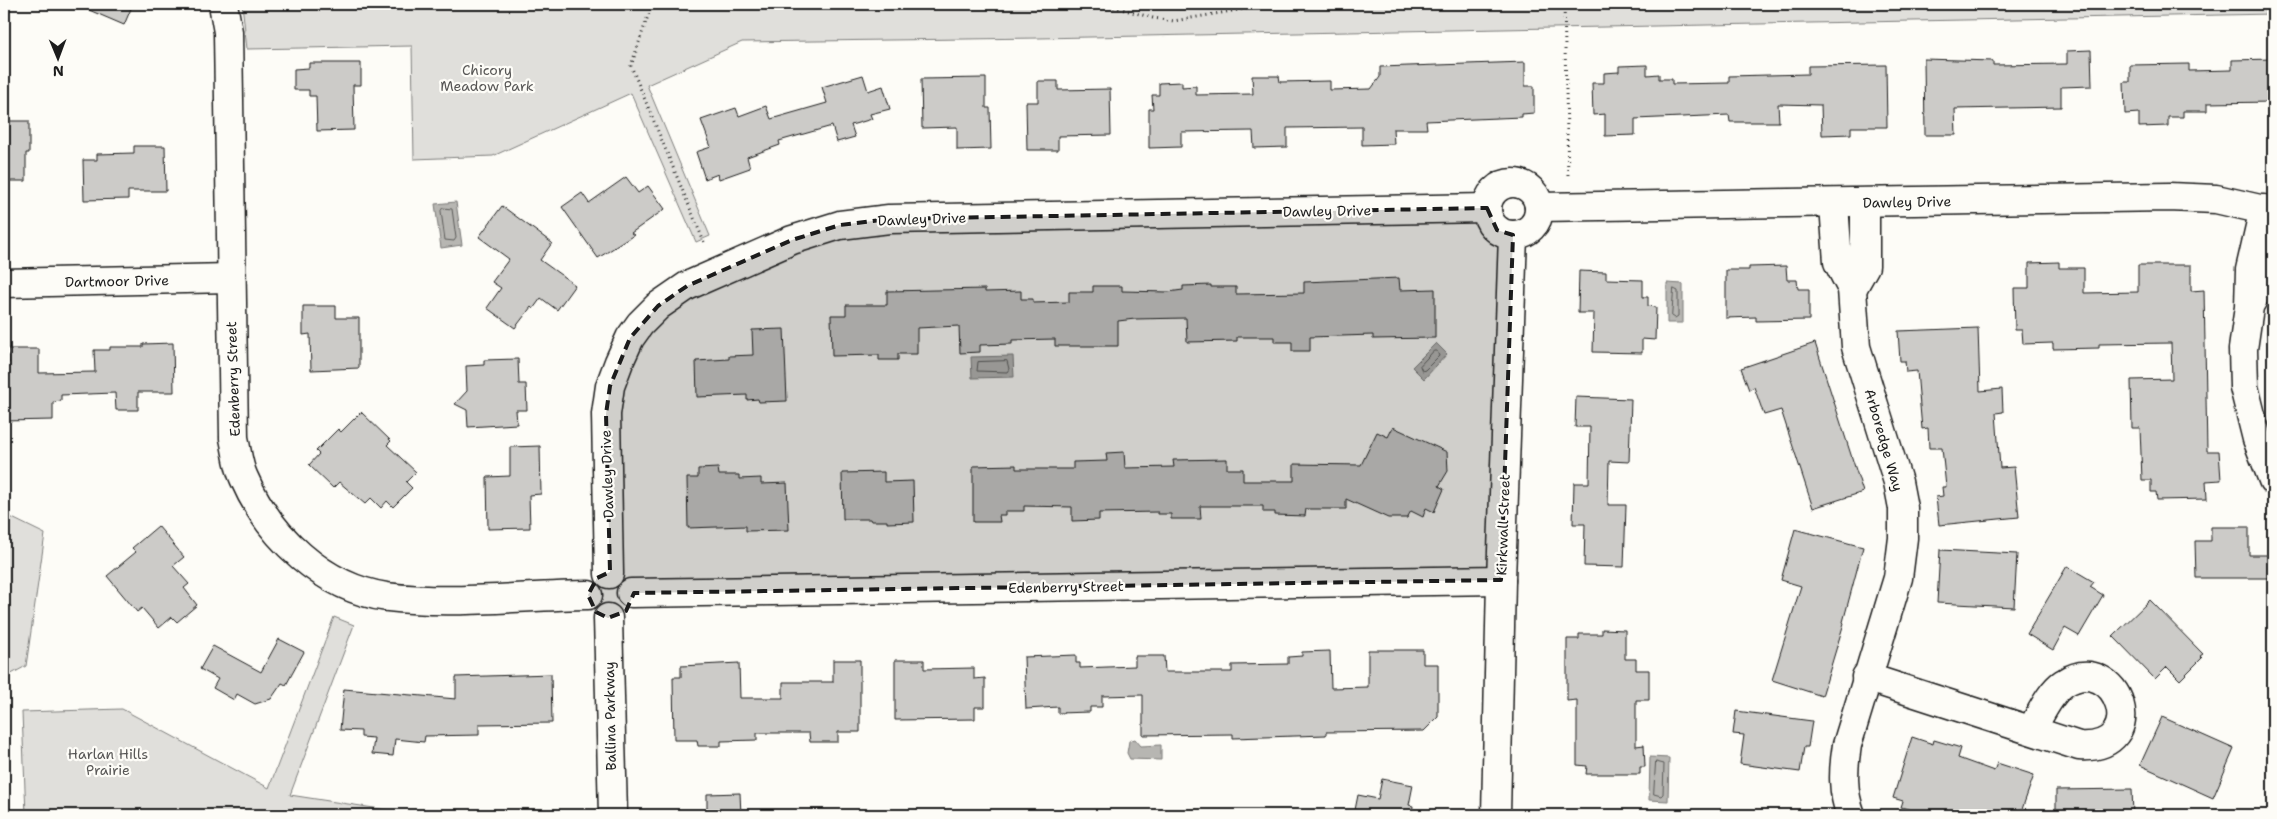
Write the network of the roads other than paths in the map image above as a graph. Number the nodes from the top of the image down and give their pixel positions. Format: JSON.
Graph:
{"nodes":[{"id":1,"x":223,"y":4,"type":"edge"},
{"id":2,"x":1865,"y":203,"type":"junction"},
{"id":3,"x":1834,"y":204,"type":"junction"},
{"id":4,"x":1539,"y":207,"type":"junction"},
{"id":5,"x":1487,"y":208,"type":"junction"},
{"id":6,"x":2269,"y":210,"type":"edge"},
{"id":7,"x":1513,"y":235,"type":"junction"},
{"id":8,"x":2273,"y":261,"type":"edge"},
{"id":9,"x":230,"y":278,"type":"junction"},
{"id":10,"x":4,"y":283,"type":"edge"},
{"id":11,"x":1852,"y":289,"type":"junction"},
{"id":12,"x":2249,"y":307,"type":"junction"},
{"id":13,"x":2273,"y":480,"type":"edge"},
{"id":14,"x":609,"y":574,"type":"junction"},
{"id":15,"x":1501,"y":580,"type":"junction"},
{"id":16,"x":632,"y":593,"type":"junction"},
{"id":17,"x":588,"y":595,"type":"junction"},
{"id":18,"x":608,"y":618,"type":"junction"},
{"id":19,"x":1866,"y":677,"type":"junction"},
{"id":20,"x":2031,"y":730,"type":"dead end"},
{"id":21,"x":613,"y":815,"type":"edge"},
{"id":22,"x":1496,"y":815,"type":"edge"},
{"id":23,"x":1851,"y":815,"type":"edge"}],
"edges":[{"from":1,"to":9,"type":"street","name":"Edenberry Street"},
{"from":2,"to":3,"type":"street","name":"Dawley Drive"},
{"from":2,"to":6,"type":"street","name":"Dawley Drive"},
{"from":2,"to":11,"type":"street"},
{"from":3,"to":4,"type":"street","name":"Dawley Drive"},
{"from":3,"to":11,"type":"street","name":"Arboredge Way"},
{"from":4,"to":5,"type":"street"},
{"from":4,"to":7,"type":"street"},
{"from":5,"to":7,"type":"street"},
{"from":5,"to":14,"type":"street","name":"Dawley Drive"},
{"from":6,"to":12,"type":"street"},
{"from":7,"to":15,"type":"street","name":"Kirkwall Street"},
{"from":8,"to":12,"type":"street"},
{"from":9,"to":10,"type":"street","name":"Dartmoor Drive"},
{"from":9,"to":17,"type":"street","name":"Edenberry Street"},
{"from":11,"to":19,"type":"street","name":"Arboredge Way"},
{"from":12,"to":13,"type":"street"},
{"from":14,"to":16,"type":"street"},
{"from":14,"to":17,"type":"street"},
{"from":15,"to":16,"type":"street","name":"Edenberry Street"},
{"from":15,"to":22,"type":"street","name":"Kirkwall Street"},
{"from":16,"to":18,"type":"street"},
{"from":17,"to":18,"type":"street"},
{"from":18,"to":21,"type":"street","name":"Ballina Parkway"},
{"from":19,"to":20,"type":"street"},
{"from":19,"to":23,"type":"street","name":"Arboredge Way"}]}
